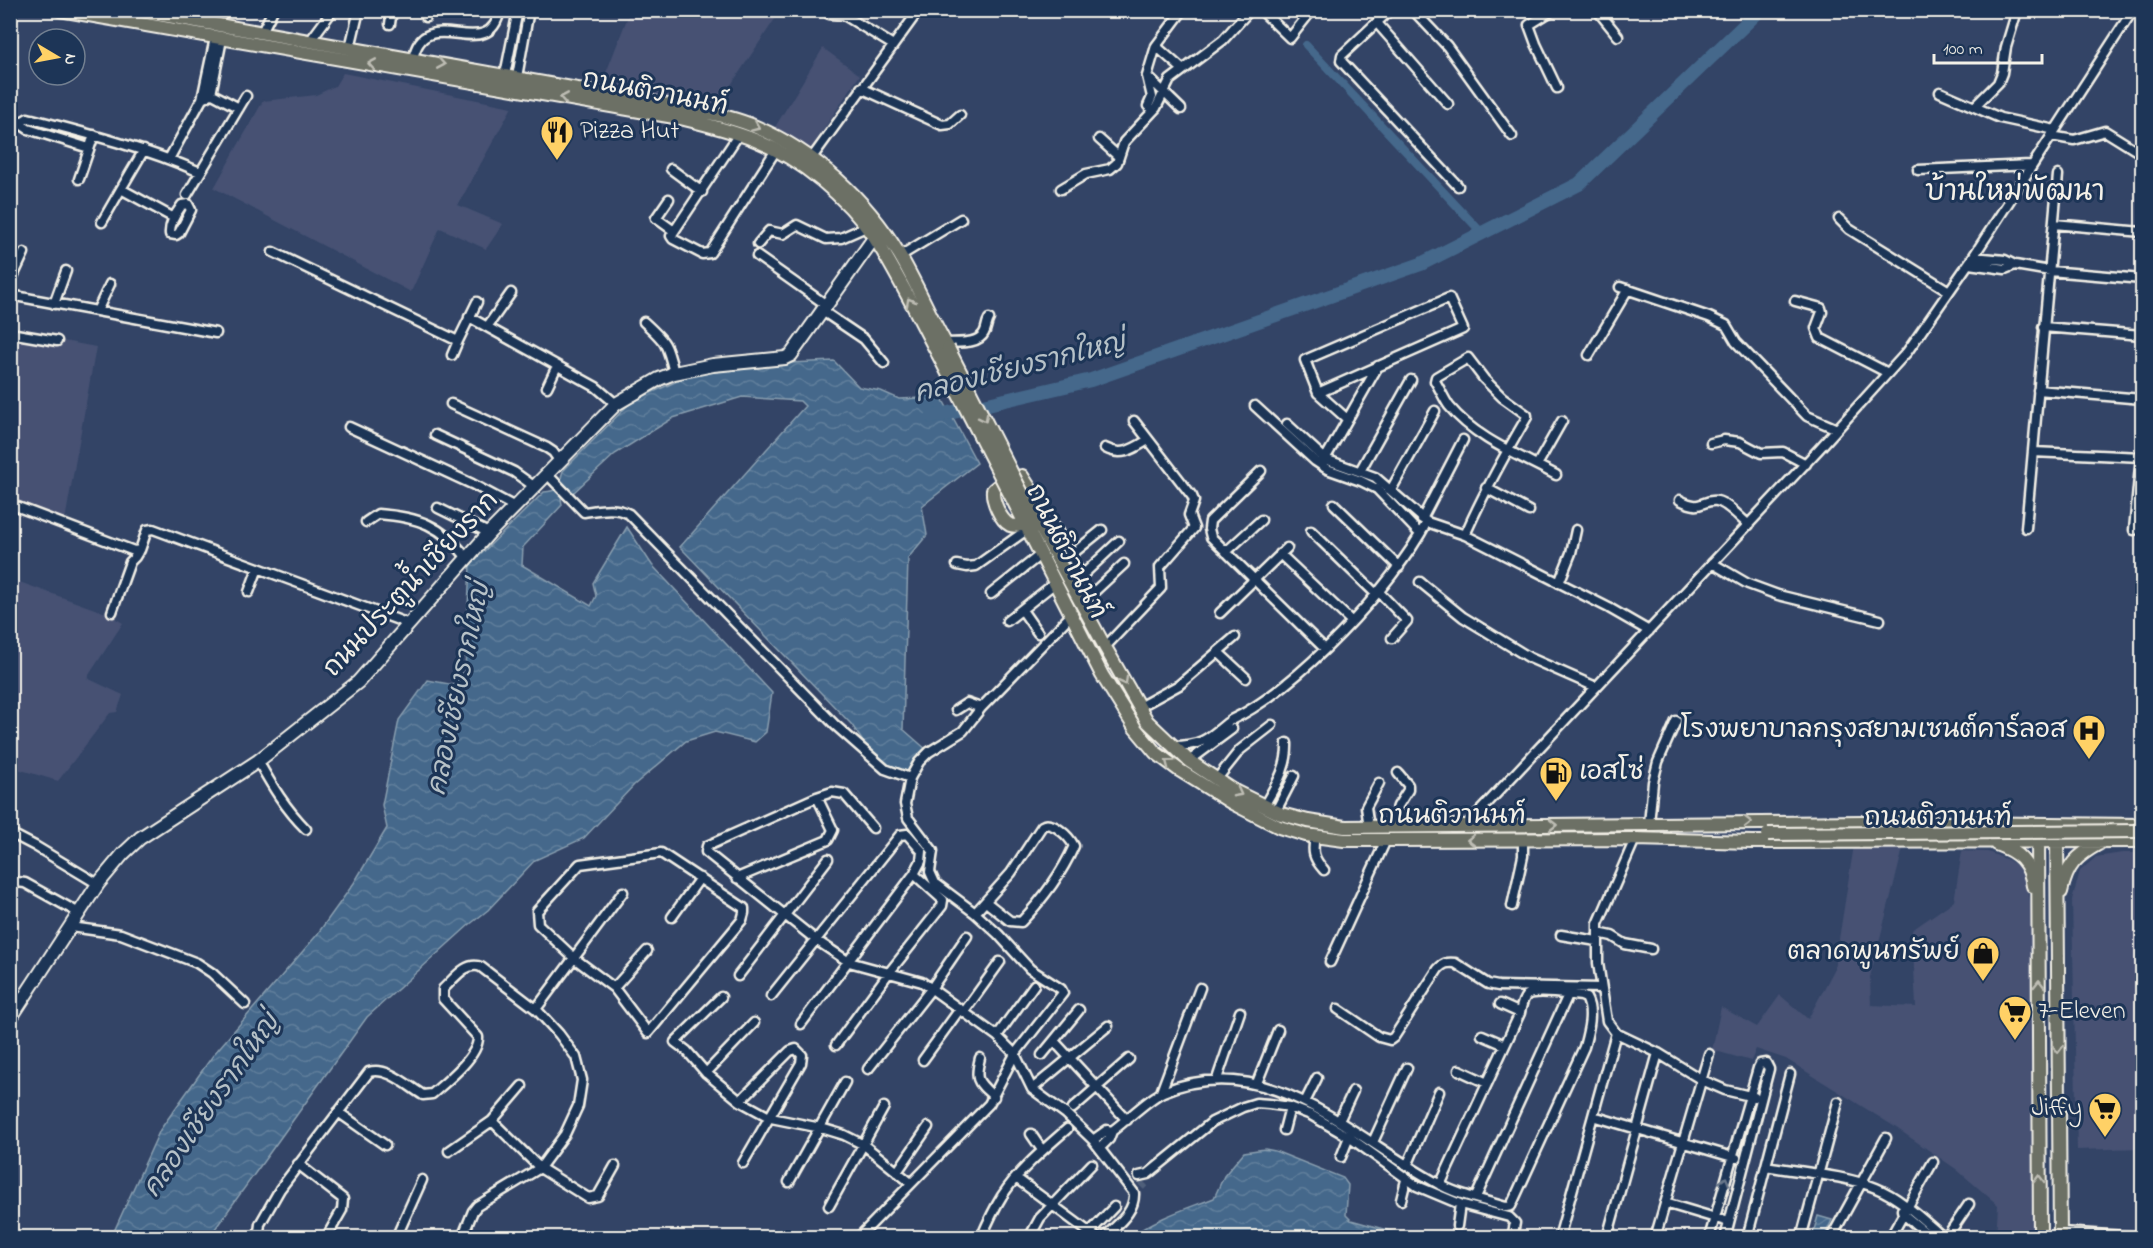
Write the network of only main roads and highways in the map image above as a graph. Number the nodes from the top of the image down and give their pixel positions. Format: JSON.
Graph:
{"nodes":[{"id":1,"x":60,"y":10,"type":"edge"},
{"id":2,"x":135,"y":10,"type":"edge"},
{"id":3,"x":224,"y":26,"type":"junction"},
{"id":4,"x":196,"y":28,"type":"junction"},
{"id":5,"x":219,"y":38,"type":"junction"},
{"id":6,"x":943,"y":348,"type":"junction"},
{"id":7,"x":1029,"y":524,"type":"junction"},
{"id":8,"x":1947,"y":823,"type":"junction"},
{"id":9,"x":2038,"y":823,"type":"junction"},
{"id":10,"x":2056,"y":823,"type":"junction"},
{"id":11,"x":2142,"y":825,"type":"edge"},
{"id":12,"x":2142,"y":831,"type":"edge"},
{"id":13,"x":1635,"y":838,"type":"junction"},
{"id":14,"x":1948,"y":841,"type":"junction"},
{"id":15,"x":2038,"y":841,"type":"junction"},
{"id":16,"x":2057,"y":841,"type":"junction"},
{"id":17,"x":2104,"y":841,"type":"junction"},
{"id":18,"x":2142,"y":841,"type":"edge"},
{"id":19,"x":1988,"y":842,"type":"junction"},
{"id":20,"x":2039,"y":926,"type":"junction"},
{"id":21,"x":2056,"y":928,"type":"junction"},
{"id":22,"x":2060,"y":1235,"type":"edge"},
{"id":23,"x":2040,"y":1238,"type":"edge"}],
"edges":[{"from":1,"to":4,"type":"main road","name":"ถนนติวานนท์"},
{"from":2,"to":4,"type":"main road","name":"ถนนติวานนท์"},
{"from":3,"to":4,"type":"main road","name":"ถนนติวานนท์"},
{"from":3,"to":5,"type":"main road"},
{"from":3,"to":6,"type":"main road","name":"ถนนติวานนท์","one_way":true},
{"from":4,"to":5,"type":"main road","name":"ถนนติวานนท์"},
{"from":6,"to":5,"type":"main road","name":"ถนนติวานนท์","one_way":true},
{"from":6,"to":7,"type":"main road","name":"ถนนติวานนท์","bridge":true},
{"from":7,"to":8,"type":"main road","name":"ถนนติวานนท์","one_way":true},
{"from":13,"to":7,"type":"main road","name":"ถนนติวานนท์","one_way":true},
{"from":8,"to":9,"type":"main road","name":"ถนนติวานนท์"},
{"from":8,"to":14,"type":"main road"},
{"from":9,"to":10,"type":"main road","name":"ถนนติวานนท์"},
{"from":9,"to":15,"type":"main road"},
{"from":10,"to":11,"type":"main road","name":"ถนนติวานนท์"},
{"from":10,"to":16,"type":"main road"},
{"from":12,"to":13,"type":"main road","bridge":true},
{"from":13,"to":14,"type":"main road","name":"ถนนติวานนท์"},
{"from":14,"to":19,"type":"main road","name":"ถนนติวานนท์"},
{"from":15,"to":16,"type":"main road","name":"ถนนติวานนท์"},
{"from":15,"to":19,"type":"main road","name":"ถนนติวานนท์"},
{"from":15,"to":20,"type":"main road"},
{"from":16,"to":17,"type":"main road","name":"ถนนติวานนท์"},
{"from":16,"to":21,"type":"main road"},
{"from":17,"to":18,"type":"main road","name":"ถนนติวานนท์"},
{"from":17,"to":21,"type":"main road"},
{"from":19,"to":20,"type":"main road"},
{"from":23,"to":20,"type":"main road","one_way":true},
{"from":21,"to":22,"type":"main road","one_way":true}]}
